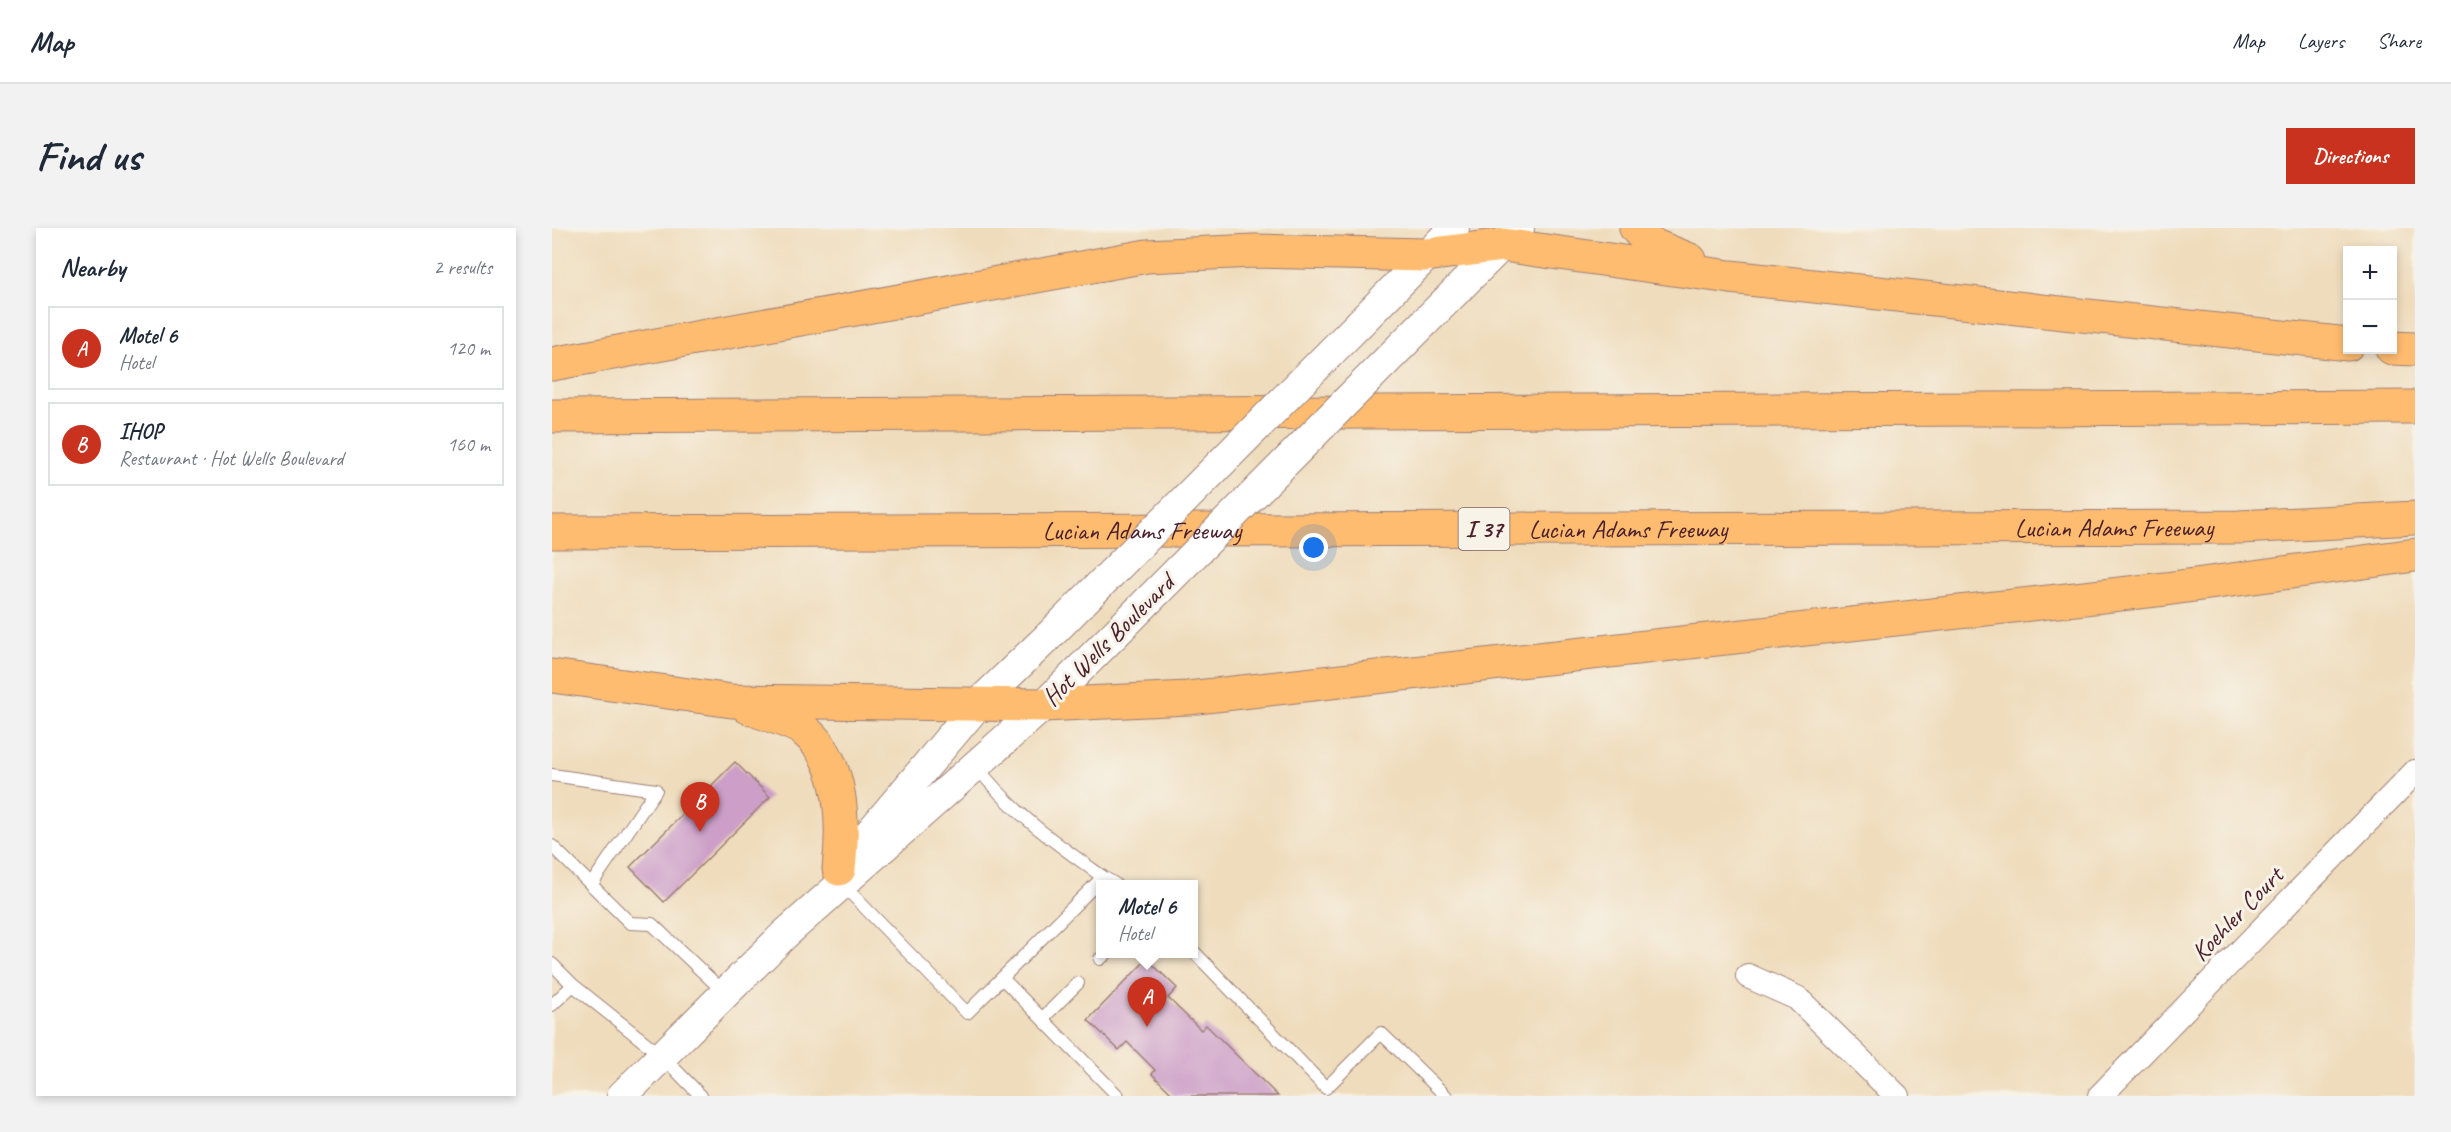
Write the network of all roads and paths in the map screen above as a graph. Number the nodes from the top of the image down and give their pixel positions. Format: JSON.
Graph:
{"nodes":[{"id":1,"x":1454,"y":228,"type":"edge"},
{"id":2,"x":1636,"y":228,"type":"edge"},
{"id":3,"x":1511,"y":237,"type":"edge"},
{"id":4,"x":1426,"y":255,"type":"junction"},
{"id":5,"x":1730,"y":277,"type":"junction"},
{"id":6,"x":2343,"y":343,"type":"edge"},
{"id":7,"x":2397,"y":348,"type":"edge"},
{"id":8,"x":2415,"y":349,"type":"edge"},
{"id":9,"x":552,"y":364,"type":"edge"},
{"id":10,"x":2415,"y":407,"type":"edge"},
{"id":11,"x":552,"y":417,"type":"edge"},
{"id":12,"x":2415,"y":518,"type":"edge"},
{"id":13,"x":552,"y":532,"type":"edge"},
{"id":14,"x":2415,"y":555,"type":"edge"},
{"id":15,"x":552,"y":676,"type":"edge"},
{"id":16,"x":732,"y":701,"type":"junction"},
{"id":17,"x":979,"y":704,"type":"junction"},
{"id":18,"x":1044,"y":705,"type":"junction"},
{"id":19,"x":975,"y":766,"type":"junction"},
{"id":20,"x":2415,"y":772,"type":"edge"},
{"id":21,"x":552,"y":775,"type":"edge"},
{"id":22,"x":552,"y":846,"type":"edge"},
{"id":23,"x":841,"y":876,"type":"junction"},
{"id":24,"x":1103,"y":877,"type":"junction"},
{"id":25,"x":1100,"y":880,"type":"edge"},
{"id":26,"x":1108,"y":880,"type":"edge"},
{"id":27,"x":1096,"y":884,"type":"edge"},
{"id":28,"x":591,"y":885,"type":"junction"},
{"id":29,"x":1198,"y":956,"type":"edge"},
{"id":30,"x":552,"y":964,"type":"edge"},
{"id":31,"x":1749,"y":976,"type":"dead end"},
{"id":32,"x":1003,"y":979,"type":"junction"},
{"id":33,"x":1078,"y":983,"type":"dead end"},
{"id":34,"x":573,"y":985,"type":"junction"},
{"id":35,"x":725,"y":993,"type":"junction"},
{"id":36,"x":552,"y":1005,"type":"edge"},
{"id":37,"x":1042,"y":1019,"type":"junction"},
{"id":38,"x":662,"y":1056,"type":"junction"},
{"id":39,"x":1330,"y":1092,"type":"edge"},
{"id":40,"x":621,"y":1096,"type":"edge"},
{"id":41,"x":701,"y":1096,"type":"edge"},
{"id":42,"x":1118,"y":1096,"type":"edge"},
{"id":43,"x":1446,"y":1096,"type":"edge"},
{"id":44,"x":1897,"y":1096,"type":"edge"},
{"id":45,"x":2100,"y":1096,"type":"edge"}],
"edges":[{"from":1,"to":4,"type":"street","name":"Hot Wells Boulevard"},
{"from":2,"to":5,"type":"highway"},
{"from":3,"to":4,"type":"highway"},
{"from":3,"to":5,"type":"highway"},
{"from":3,"to":18,"type":"street","name":"Hot Wells Boulevard","bridge":true},
{"from":4,"to":9,"type":"highway"},
{"from":4,"to":17,"type":"street","name":"Hot Wells Boulevard","bridge":true},
{"from":5,"to":6,"type":"highway"},
{"from":7,"to":8,"type":"highway"},
{"from":10,"to":11,"type":"highway"},
{"from":12,"to":13,"type":"highway","name":"Lucian Adams Freeway","number":"I 37"},
{"from":14,"to":18,"type":"highway"},
{"from":15,"to":16,"type":"highway"},
{"from":16,"to":17,"type":"highway"},
{"from":16,"to":23,"type":"highway"},
{"from":17,"to":18,"type":"highway"},
{"from":17,"to":23,"type":"street","name":"Hot Wells Boulevard"},
{"from":18,"to":19,"type":"street","name":"Hot Wells Boulevard"},
{"from":19,"to":23,"type":"street","name":"Hot Wells Boulevard"},
{"from":19,"to":24,"type":"lane"},
{"from":20,"to":45,"type":"street","name":"Koehler Court"},
{"from":21,"to":28,"type":"lane"},
{"from":22,"to":28,"type":"lane"},
{"from":23,"to":32,"type":"lane"},
{"from":23,"to":35,"type":"street","name":"Hot Wells Boulevard"},
{"from":24,"to":25,"type":"lane"},
{"from":24,"to":26,"type":"lane"},
{"from":27,"to":32,"type":"lane"},
{"from":28,"to":35,"type":"lane"},
{"from":29,"to":39,"type":"lane"},
{"from":30,"to":34,"type":"lane"},
{"from":31,"to":44,"type":"street"},
{"from":32,"to":37,"type":"lane"},
{"from":33,"to":37,"type":"lane"},
{"from":34,"to":36,"type":"lane"},
{"from":34,"to":38,"type":"lane"},
{"from":35,"to":38,"type":"street","name":"Hot Wells Boulevard"},
{"from":37,"to":42,"type":"lane"},
{"from":38,"to":40,"type":"street","name":"Hot Wells Boulevard"},
{"from":38,"to":41,"type":"lane"},
{"from":39,"to":43,"type":"lane"}]}
